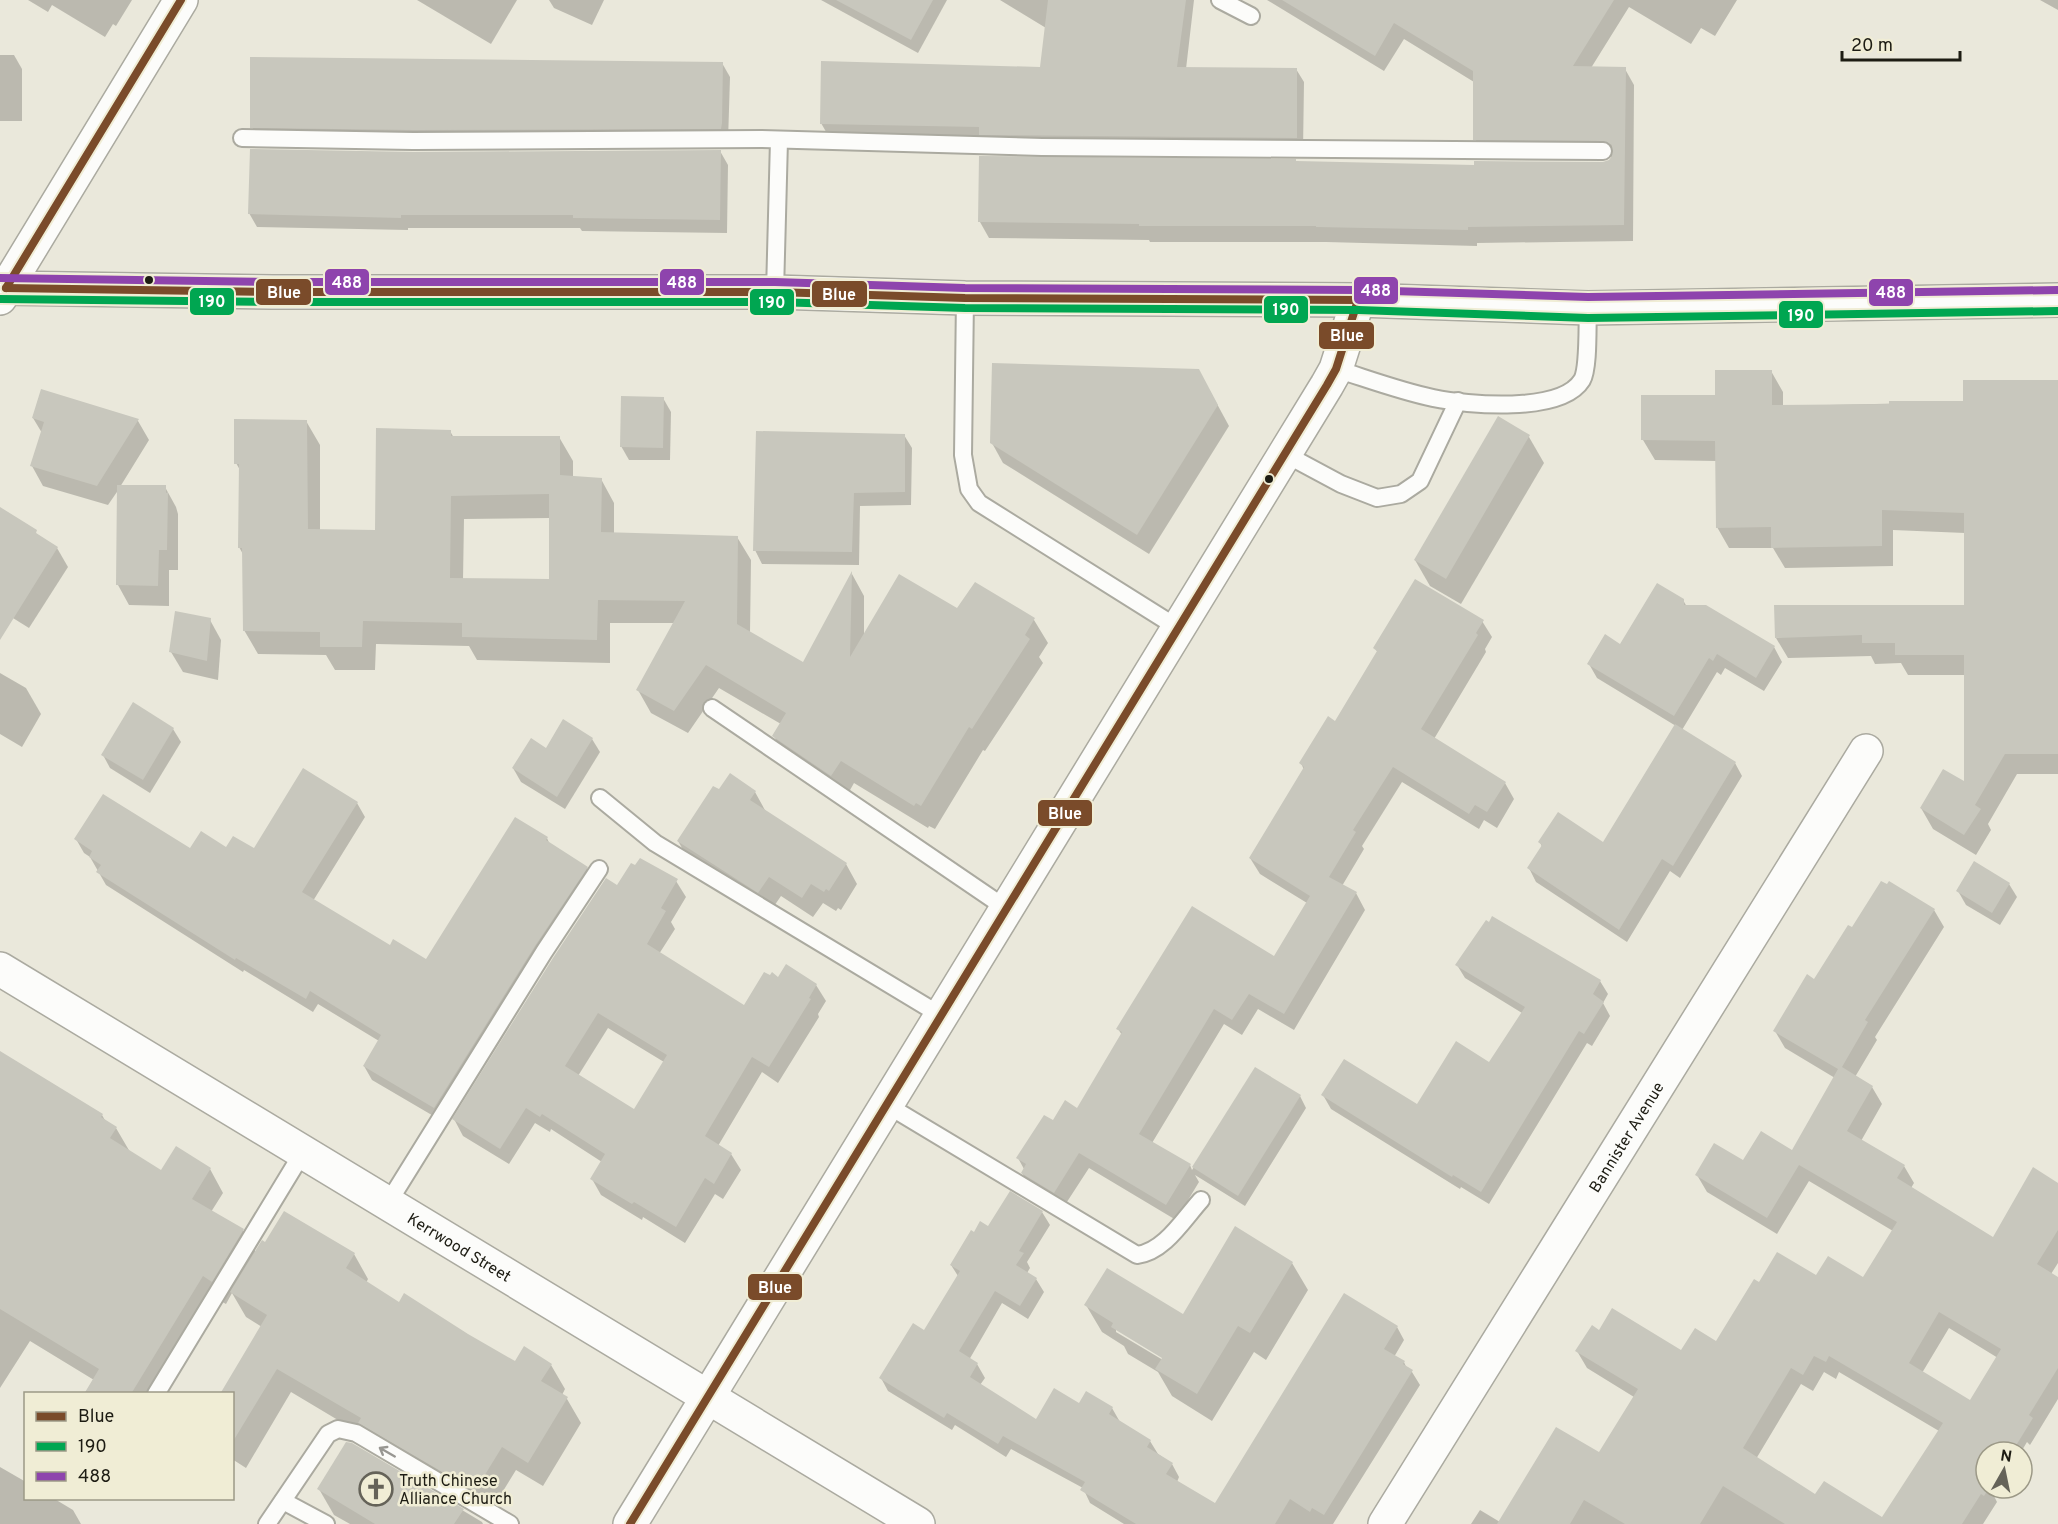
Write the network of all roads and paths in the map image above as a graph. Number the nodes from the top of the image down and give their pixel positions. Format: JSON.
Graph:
{"nodes":[{"id":1,"x":181,"y":0,"type":"edge"},
{"id":2,"x":1220,"y":0,"type":"edge"},
{"id":3,"x":1251,"y":16,"type":"dead end"},
{"id":4,"x":242,"y":138,"type":"dead end"},
{"id":5,"x":779,"y":140,"type":"junction"},
{"id":6,"x":1603,"y":151,"type":"dead end"},
{"id":7,"x":2,"y":291,"type":"edge"},
{"id":8,"x":775,"y":292,"type":"junction"},
{"id":9,"x":965,"y":297,"type":"junction"},
{"id":10,"x":1358,"y":300,"type":"junction"},
{"id":11,"x":2058,"y":300,"type":"edge"},
{"id":12,"x":1587,"y":308,"type":"junction"},
{"id":13,"x":1336,"y":369,"type":"junction"},
{"id":14,"x":1458,"y":401,"type":"junction"},
{"id":15,"x":1285,"y":454,"type":"junction"},
{"id":16,"x":1178,"y":628,"type":"junction"},
{"id":17,"x":712,"y":708,"type":"dead end"},
{"id":18,"x":1866,"y":751,"type":"dead end"},
{"id":19,"x":600,"y":798,"type":"dead end"},
{"id":20,"x":599,"y":869,"type":"dead end"},
{"id":21,"x":1007,"y":909,"type":"junction"},
{"id":22,"x":0,"y":969,"type":"edge"},
{"id":23,"x":942,"y":1016,"type":"junction"},
{"id":24,"x":887,"y":1105,"type":"junction"},
{"id":25,"x":303,"y":1152,"type":"junction"},
{"id":26,"x":1201,"y":1200,"type":"dead end"},
{"id":27,"x":388,"y":1203,"type":"junction"},
{"id":28,"x":157,"y":1392,"type":"edge"},
{"id":29,"x":710,"y":1397,"type":"junction"},
{"id":30,"x":283,"y":1501,"type":"junction"},
{"id":31,"x":267,"y":1524,"type":"edge"},
{"id":32,"x":326,"y":1524,"type":"edge"},
{"id":33,"x":510,"y":1524,"type":"edge"},
{"id":34,"x":630,"y":1524,"type":"edge"},
{"id":35,"x":918,"y":1524,"type":"edge"},
{"id":36,"x":1385,"y":1524,"type":"edge"}],
"edges":[{"from":1,"to":7,"type":"main road"},
{"from":2,"to":3,"type":"lane"},
{"from":4,"to":5,"type":"lane"},
{"from":5,"to":6,"type":"lane"},
{"from":5,"to":8,"type":"lane"},
{"from":7,"to":8,"type":"main road"},
{"from":8,"to":9,"type":"main road"},
{"from":9,"to":10,"type":"main road"},
{"from":9,"to":16,"type":"lane"},
{"from":10,"to":12,"type":"main road"},
{"from":10,"to":13,"type":"main road"},
{"from":11,"to":12,"type":"main road"},
{"from":12,"to":14,"type":"lane"},
{"from":13,"to":14,"type":"lane"},
{"from":13,"to":15,"type":"main road"},
{"from":14,"to":15,"type":"lane"},
{"from":15,"to":16,"type":"main road"},
{"from":16,"to":21,"type":"main road"},
{"from":17,"to":21,"type":"lane"},
{"from":18,"to":36,"type":"main road","name":"Bannister Avenue"},
{"from":19,"to":23,"type":"lane"},
{"from":20,"to":27,"type":"lane"},
{"from":21,"to":23,"type":"main road"},
{"from":22,"to":25,"type":"main road","name":"Kerrwood Street"},
{"from":23,"to":24,"type":"main road"},
{"from":24,"to":26,"type":"lane"},
{"from":24,"to":29,"type":"main road"},
{"from":25,"to":27,"type":"main road","name":"Kerrwood Street"},
{"from":25,"to":28,"type":"lane"},
{"from":27,"to":29,"type":"main road","name":"Kerrwood Street"},
{"from":29,"to":34,"type":"main road"},
{"from":29,"to":35,"type":"main road","name":"Kerrwood Street"},
{"from":30,"to":31,"type":"lane"},
{"from":30,"to":32,"type":"lane"},
{"from":33,"to":30,"type":"lane","one_way":true}]}
